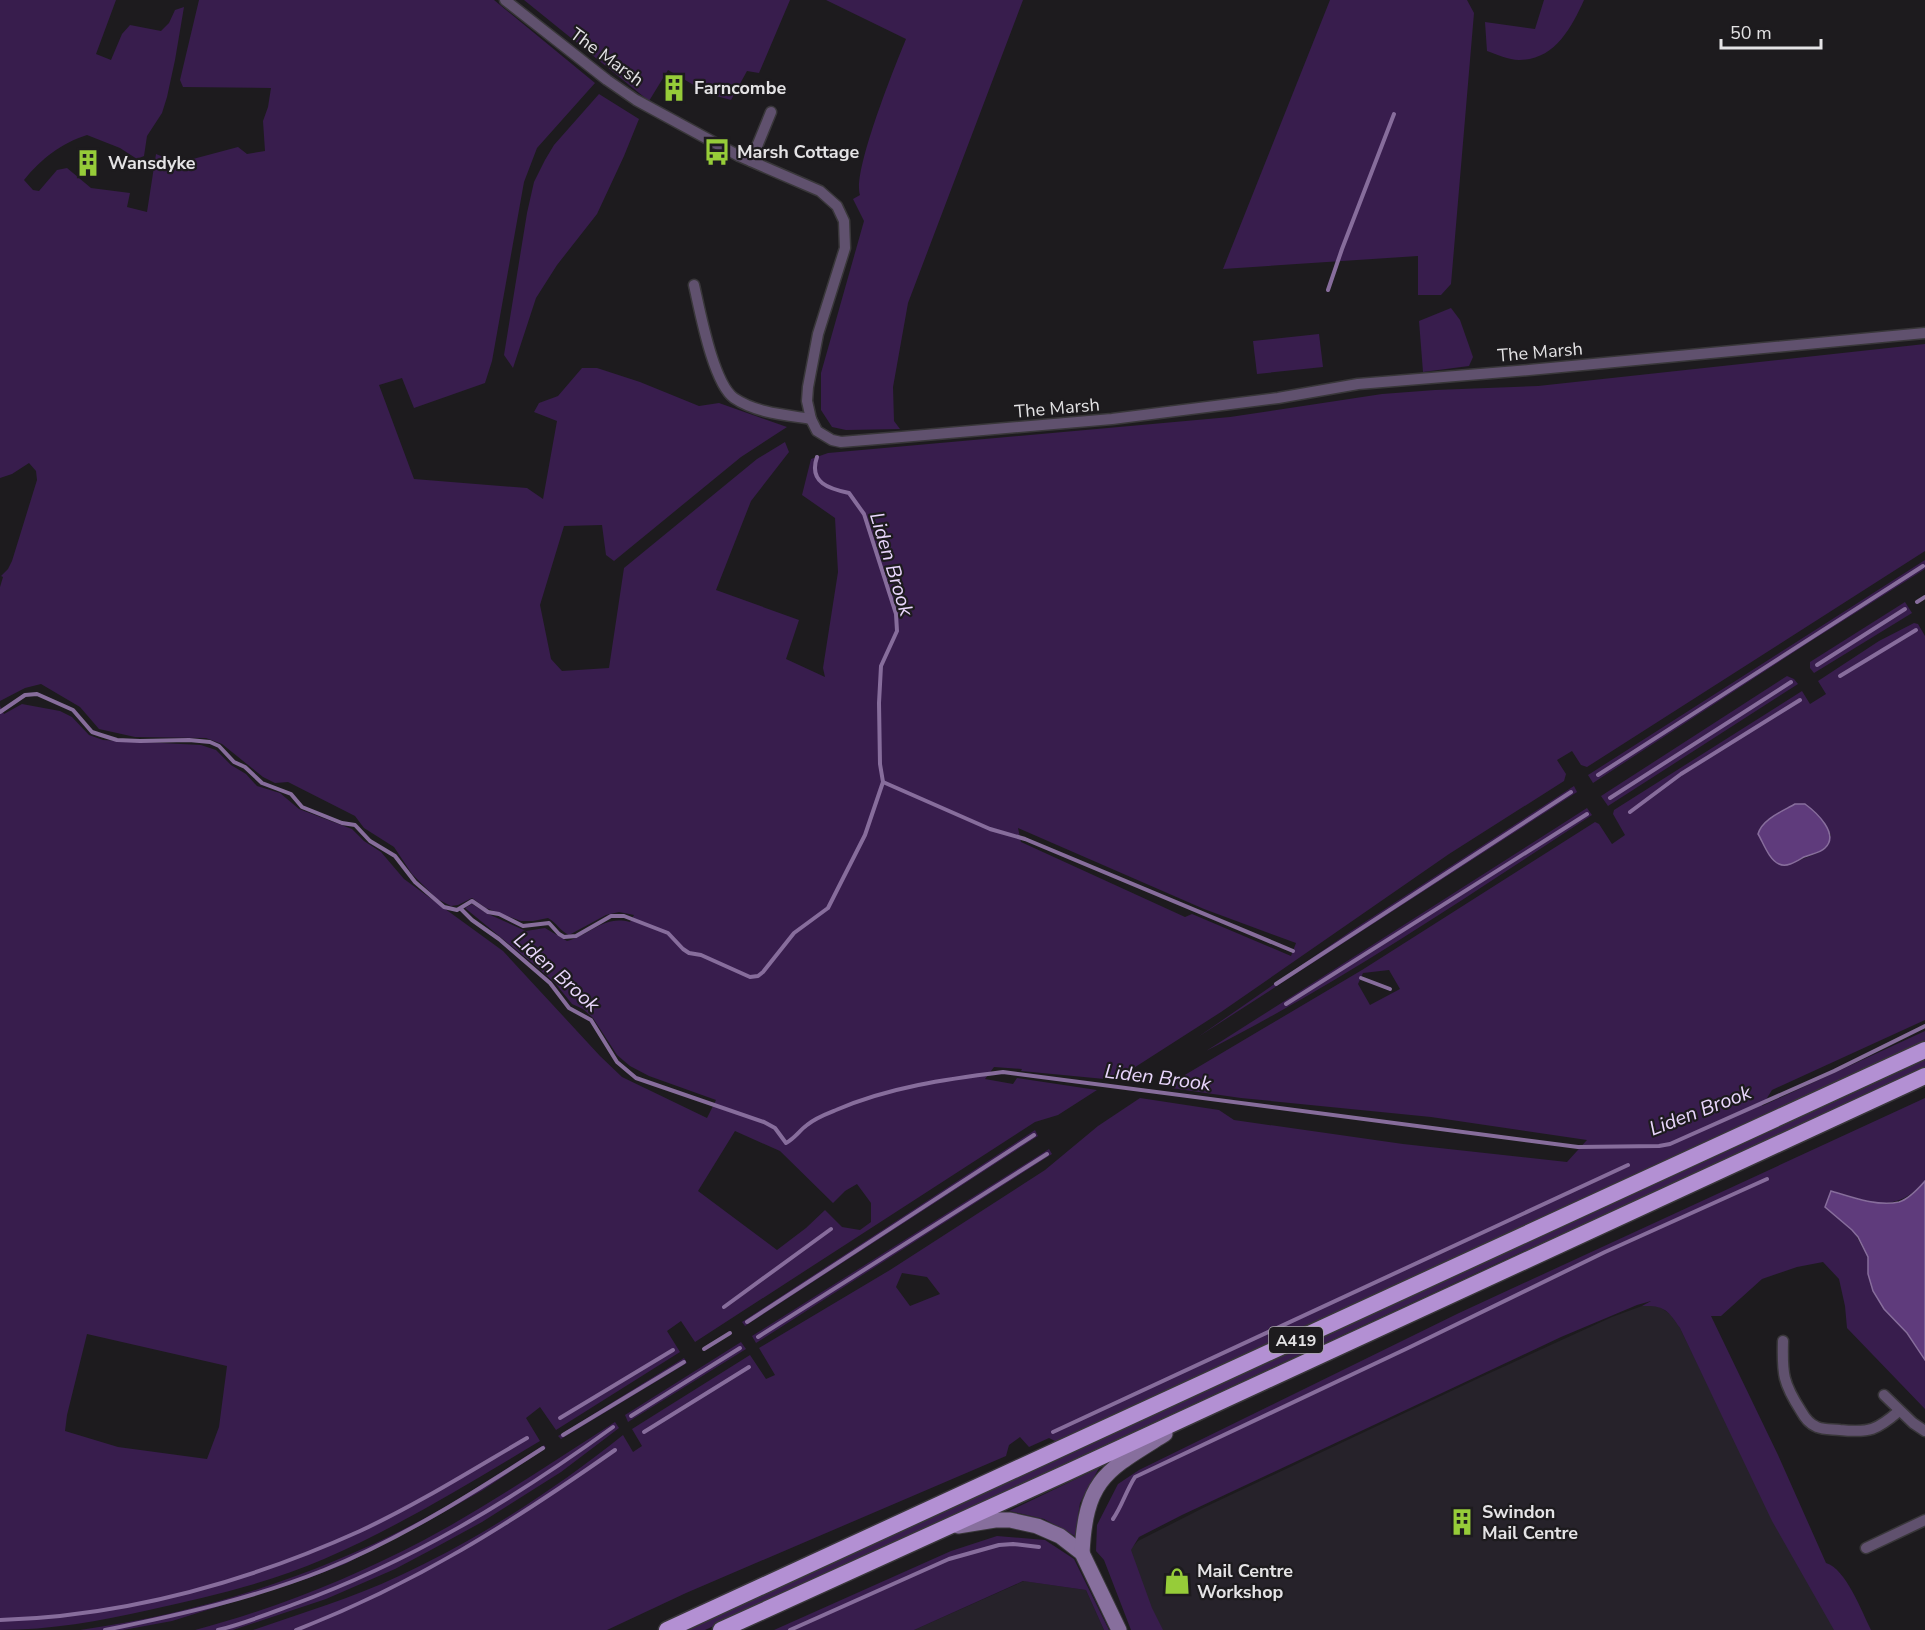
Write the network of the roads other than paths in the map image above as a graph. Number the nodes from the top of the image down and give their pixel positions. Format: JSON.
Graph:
{"nodes":[{"id":1,"x":505,"y":0,"type":"edge"},
{"id":2,"x":771,"y":112,"type":"dead end"},
{"id":3,"x":752,"y":161,"type":"junction"},
{"id":4,"x":694,"y":285,"type":"dead end"},
{"id":5,"x":1925,"y":333,"type":"edge"},
{"id":6,"x":811,"y":419,"type":"junction"},
{"id":7,"x":1925,"y":1050,"type":"edge"},
{"id":8,"x":1925,"y":1076,"type":"edge"},
{"id":9,"x":1783,"y":1341,"type":"dead end"},
{"id":10,"x":1884,"y":1395,"type":"dead end"},
{"id":11,"x":1206,"y":1407,"type":"junction"},
{"id":12,"x":1899,"y":1411,"type":"junction"},
{"id":13,"x":1925,"y":1431,"type":"edge"},
{"id":14,"x":1925,"y":1520,"type":"edge"},
{"id":15,"x":941,"y":1528,"type":"junction"},
{"id":16,"x":1866,"y":1548,"type":"dead end"},
{"id":17,"x":1082,"y":1554,"type":"junction"},
{"id":18,"x":667,"y":1630,"type":"edge"},
{"id":19,"x":721,"y":1630,"type":"edge"},
{"id":20,"x":1119,"y":1630,"type":"edge"}],
"edges":[{"from":1,"to":3,"type":"street","name":"The Marsh"},
{"from":2,"to":3,"type":"street"},
{"from":3,"to":6,"type":"street","name":"The Marsh"},
{"from":4,"to":6,"type":"street"},
{"from":5,"to":6,"type":"street","name":"The Marsh"},
{"from":7,"to":18,"type":"highway","number":"A419"},
{"from":8,"to":11,"type":"highway","number":"A419"},
{"from":9,"to":12,"type":"street"},
{"from":10,"to":12,"type":"street"},
{"from":11,"to":15,"type":"highway","number":"A419"},
{"from":11,"to":17,"type":"main road"},
{"from":12,"to":13,"type":"street"},
{"from":14,"to":16,"type":"street"},
{"from":15,"to":17,"type":"main road"},
{"from":15,"to":19,"type":"highway","number":"A419"},
{"from":17,"to":20,"type":"main road"}]}
